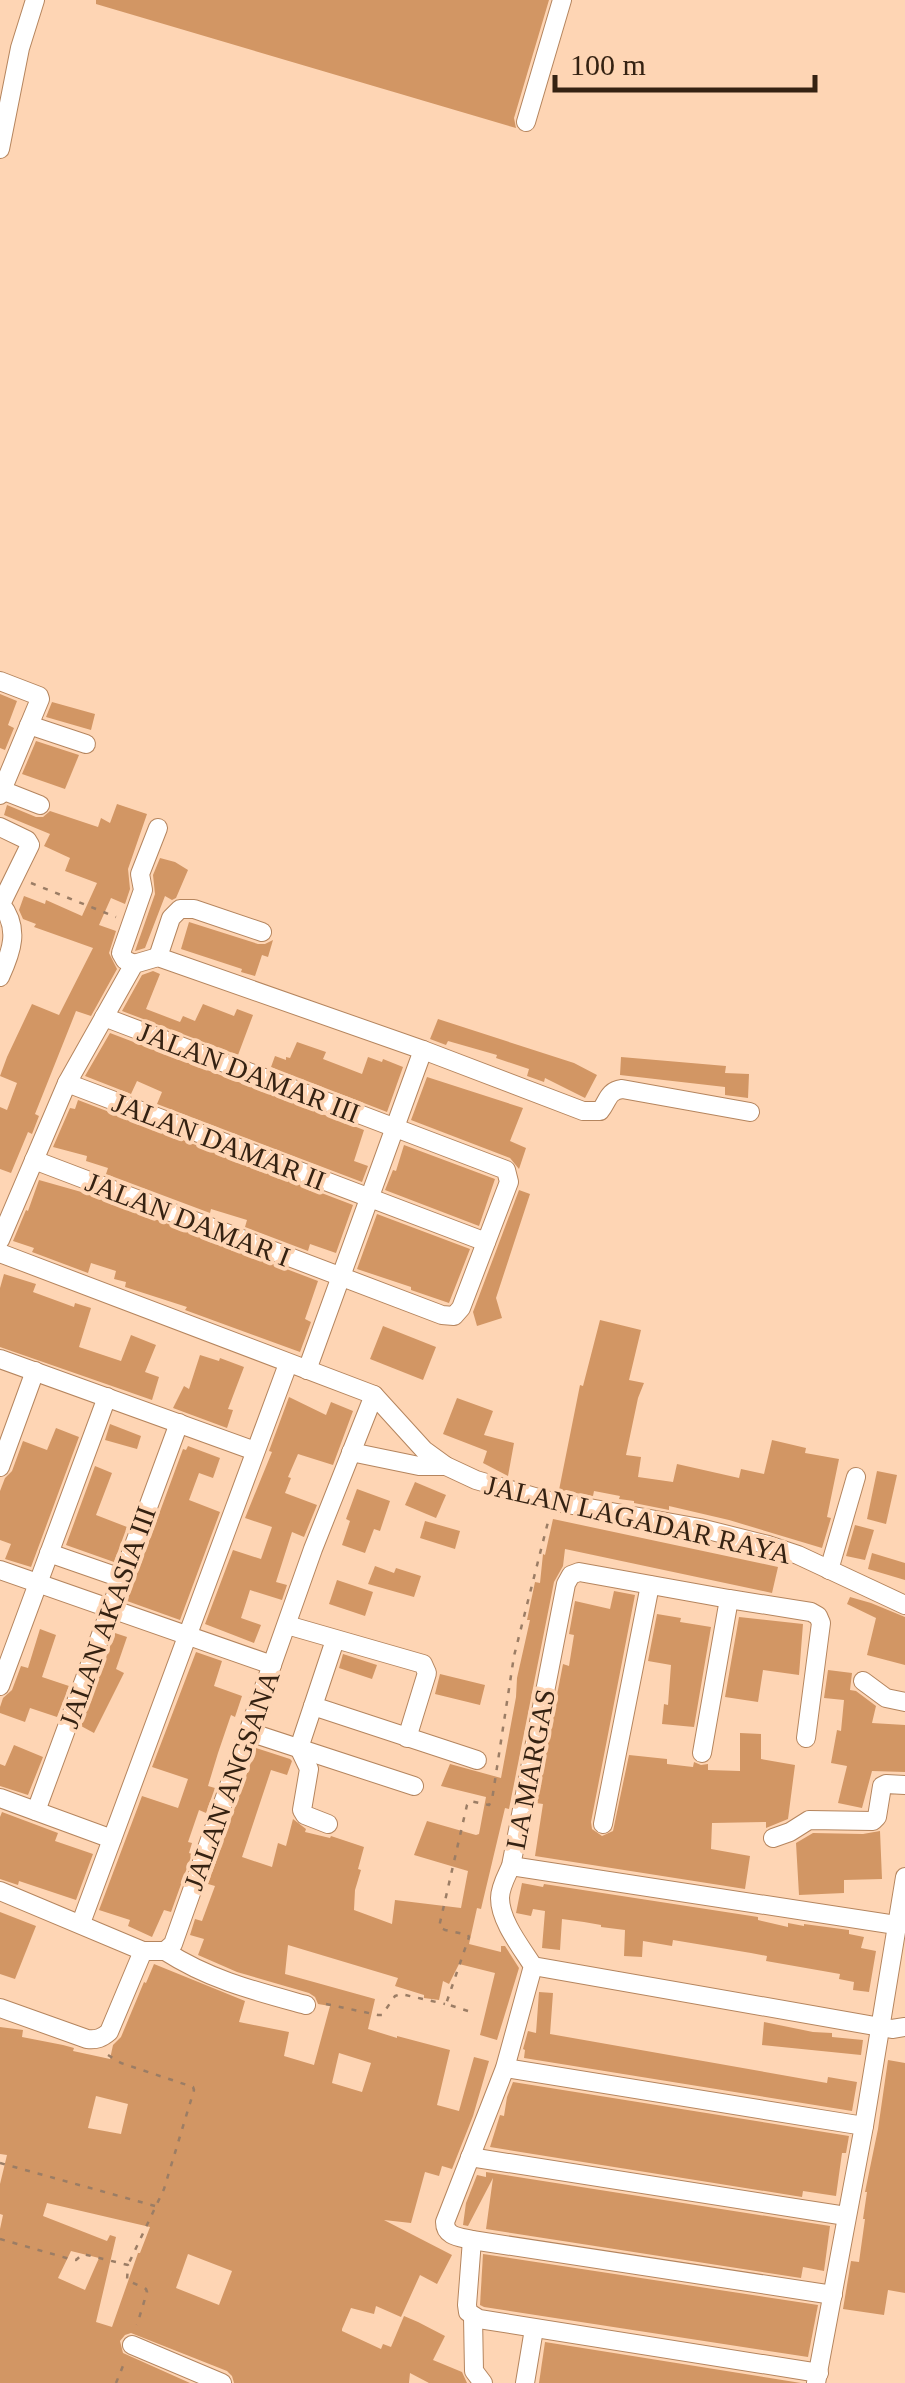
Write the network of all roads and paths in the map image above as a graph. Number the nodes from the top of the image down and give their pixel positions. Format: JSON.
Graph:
{"nodes":[{"id":1,"x":35,"y":0,"type":"edge"},
{"id":2,"x":562,"y":0,"type":"edge"},
{"id":3,"x":526,"y":122,"type":"dead end"},
{"id":4,"x":0,"y":149,"type":"edge"},
{"id":5,"x":0,"y":682,"type":"edge"},
{"id":6,"x":29,"y":725,"type":"junction"},
{"id":7,"x":86,"y":744,"type":"dead end"},
{"id":8,"x":6,"y":760,"type":"edge"},
{"id":9,"x":1,"y":792,"type":"edge"},
{"id":10,"x":40,"y":805,"type":"dead end"},
{"id":11,"x":0,"y":827,"type":"edge"},
{"id":12,"x":158,"y":828,"type":"dead end"},
{"id":13,"x":15,"y":876,"type":"junction"},
{"id":14,"x":0,"y":904,"type":"edge"},
{"id":15,"x":132,"y":922,"type":"junction"},
{"id":16,"x":262,"y":932,"type":"dead end"},
{"id":17,"x":158,"y":957,"type":"junction"},
{"id":18,"x":134,"y":964,"type":"junction"},
{"id":19,"x":0,"y":977,"type":"edge"},
{"id":20,"x":104,"y":1017,"type":"junction"},
{"id":21,"x":423,"y":1050,"type":"junction"},
{"id":22,"x":68,"y":1082,"type":"junction"},
{"id":23,"x":750,"y":1112,"type":"dead end"},
{"id":24,"x":394,"y":1127,"type":"junction"},
{"id":25,"x":34,"y":1160,"type":"junction"},
{"id":26,"x":370,"y":1200,"type":"junction"},
{"id":27,"x":0,"y":1240,"type":"edge"},
{"id":28,"x":486,"y":1242,"type":"junction"},
{"id":29,"x":0,"y":1253,"type":"edge"},
{"id":30,"x":341,"y":1278,"type":"junction"},
{"id":31,"x":0,"y":1358,"type":"edge"},
{"id":32,"x":288,"y":1364,"type":"junction"},
{"id":33,"x":307,"y":1370,"type":"junction"},
{"id":34,"x":35,"y":1371,"type":"junction"},
{"id":35,"x":374,"y":1395,"type":"junction"},
{"id":36,"x":106,"y":1397,"type":"junction"},
{"id":37,"x":179,"y":1424,"type":"junction"},
{"id":38,"x":255,"y":1451,"type":"junction"},
{"id":39,"x":352,"y":1452,"type":"junction"},
{"id":40,"x":446,"y":1466,"type":"junction"},
{"id":41,"x":0,"y":1467,"type":"edge"},
{"id":42,"x":856,"y":1477,"type":"dead end"},
{"id":43,"x":49,"y":1552,"type":"junction"},
{"id":44,"x":0,"y":1570,"type":"edge"},
{"id":45,"x":830,"y":1570,"type":"junction"},
{"id":46,"x":122,"y":1578,"type":"junction"},
{"id":47,"x":38,"y":1583,"type":"junction"},
{"id":48,"x":650,"y":1586,"type":"junction"},
{"id":49,"x":729,"y":1599,"type":"junction"},
{"id":50,"x":905,"y":1606,"type":"edge"},
{"id":51,"x":110,"y":1609,"type":"junction"},
{"id":52,"x":287,"y":1625,"type":"junction"},
{"id":53,"x":187,"y":1636,"type":"junction"},
{"id":54,"x":335,"y":1640,"type":"junction"},
{"id":55,"x":272,"y":1665,"type":"junction"},
{"id":56,"x":862,"y":1681,"type":"dead end"},
{"id":57,"x":0,"y":1686,"type":"edge"},
{"id":58,"x":905,"y":1702,"type":"edge"},
{"id":59,"x":313,"y":1706,"type":"junction"},
{"id":60,"x":248,"y":1732,"type":"junction"},
{"id":61,"x":407,"y":1738,"type":"junction"},
{"id":62,"x":806,"y":1738,"type":"dead end"},
{"id":63,"x":298,"y":1748,"type":"junction"},
{"id":64,"x":702,"y":1753,"type":"dead end"},
{"id":65,"x":477,"y":1760,"type":"dead end"},
{"id":66,"x":905,"y":1784,"type":"edge"},
{"id":67,"x":414,"y":1786,"type":"dead end"},
{"id":68,"x":0,"y":1798,"type":"edge"},
{"id":69,"x":36,"y":1810,"type":"junction"},
{"id":70,"x":328,"y":1824,"type":"dead end"},
{"id":71,"x":603,"y":1824,"type":"dead end"},
{"id":72,"x":112,"y":1838,"type":"junction"},
{"id":73,"x":773,"y":1838,"type":"dead end"},
{"id":74,"x":511,"y":1866,"type":"junction"},
{"id":75,"x":905,"y":1877,"type":"edge"},
{"id":76,"x":0,"y":1891,"type":"edge"},
{"id":77,"x":81,"y":1923,"type":"junction"},
{"id":78,"x":896,"y":1925,"type":"junction"},
{"id":79,"x":143,"y":1951,"type":"junction"},
{"id":80,"x":165,"y":1951,"type":"junction"},
{"id":81,"x":533,"y":1966,"type":"junction"},
{"id":82,"x":446,"y":2004,"type":"dead end"},
{"id":83,"x":306,"y":2005,"type":"joint"},
{"id":84,"x":0,"y":2008,"type":"edge"},
{"id":85,"x":896,"y":2031,"type":"edge"},
{"id":86,"x":87,"y":2039,"type":"junction"},
{"id":87,"x":505,"y":2068,"type":"junction"},
{"id":88,"x":864,"y":2126,"type":"junction"},
{"id":89,"x":470,"y":2157,"type":"junction"},
{"id":90,"x":0,"y":2163,"type":"edge"},
{"id":91,"x":156,"y":2207,"type":"junction"},
{"id":92,"x":846,"y":2216,"type":"junction"},
{"id":93,"x":0,"y":2238,"type":"edge"},
{"id":94,"x":472,"y":2240,"type":"junction"},
{"id":95,"x":128,"y":2264,"type":"junction"},
{"id":96,"x":833,"y":2295,"type":"junction"},
{"id":97,"x":473,"y":2317,"type":"junction"},
{"id":98,"x":534,"y":2329,"type":"junction"},
{"id":99,"x":132,"y":2345,"type":"junction"},
{"id":100,"x":191,"y":2377,"type":"edge"},
{"id":101,"x":817,"y":2378,"type":"edge"},
{"id":102,"x":116,"y":2383,"type":"edge"},
{"id":103,"x":222,"y":2383,"type":"edge"},
{"id":104,"x":483,"y":2383,"type":"edge"},
{"id":105,"x":526,"y":2383,"type":"edge"}],
"edges":[{"from":1,"to":4,"type":"street"},
{"from":2,"to":3,"type":"street"},
{"from":5,"to":6,"type":"street"},
{"from":6,"to":7,"type":"street"},
{"from":6,"to":8,"type":"street"},
{"from":8,"to":9,"type":"street"},
{"from":9,"to":10,"type":"street"},
{"from":11,"to":13,"type":"street"},
{"from":12,"to":15,"type":"street"},
{"from":13,"to":14,"type":"street"},
{"from":13,"to":15,"type":"path"},
{"from":14,"to":19,"type":"street"},
{"from":15,"to":18,"type":"street"},
{"from":16,"to":17,"type":"street"},
{"from":17,"to":18,"type":"street"},
{"from":17,"to":21,"type":"street"},
{"from":18,"to":20,"type":"street"},
{"from":20,"to":22,"type":"street"},
{"from":20,"to":24,"type":"street","name":"JALAN DAMAR III"},
{"from":21,"to":23,"type":"street"},
{"from":21,"to":24,"type":"street"},
{"from":22,"to":25,"type":"street"},
{"from":22,"to":26,"type":"street","name":"JALAN DAMAR II"},
{"from":24,"to":26,"type":"street"},
{"from":24,"to":28,"type":"street","name":"JALAN DAMAR III"},
{"from":25,"to":27,"type":"street"},
{"from":25,"to":30,"type":"street","name":"JALAN DAMAR I"},
{"from":26,"to":28,"type":"street","name":"JALAN DAMAR II"},
{"from":26,"to":30,"type":"street"},
{"from":28,"to":30,"type":"street","name":"JALAN DAMAR I"},
{"from":29,"to":32,"type":"street","name":"JALAN LAGADAR RAYA"},
{"from":30,"to":33,"type":"street"},
{"from":31,"to":34,"type":"street"},
{"from":32,"to":33,"type":"street","name":"JALAN LAGADAR RAYA"},
{"from":32,"to":38,"type":"street"},
{"from":33,"to":35,"type":"street","name":"JALAN LAGADAR RAYA"},
{"from":34,"to":36,"type":"street"},
{"from":34,"to":41,"type":"street"},
{"from":35,"to":39,"type":"street","name":"JALAN ANGSANA"},
{"from":35,"to":40,"type":"street","name":"JALAN LAGADAR RAYA"},
{"from":36,"to":37,"type":"street"},
{"from":36,"to":43,"type":"street"},
{"from":37,"to":38,"type":"street"},
{"from":37,"to":46,"type":"street","name":"JALAN AKASIA III"},
{"from":38,"to":53,"type":"street"},
{"from":39,"to":40,"type":"street"},
{"from":39,"to":52,"type":"street","name":"JALAN ANGSANA"},
{"from":40,"to":45,"type":"street","name":"JALAN LAGADAR RAYA"},
{"from":42,"to":45,"type":"street"},
{"from":43,"to":46,"type":"street"},
{"from":43,"to":47,"type":"street"},
{"from":44,"to":47,"type":"street"},
{"from":45,"to":50,"type":"street","name":"JALAN LAGADAR RAYA"},
{"from":46,"to":51,"type":"street","name":"JALAN AKASIA III"},
{"from":47,"to":51,"type":"street"},
{"from":47,"to":57,"type":"street"},
{"from":48,"to":49,"type":"street","name":"LA MARGAS"},
{"from":48,"to":71,"type":"street"},
{"from":48,"to":74,"type":"street","name":"LA MARGAS"},
{"from":49,"to":62,"type":"street","name":"LA MARGAS"},
{"from":49,"to":64,"type":"street"},
{"from":51,"to":53,"type":"street"},
{"from":51,"to":69,"type":"street","name":"JALAN AKASIA III"},
{"from":52,"to":54,"type":"street"},
{"from":52,"to":55,"type":"street","name":"JALAN ANGSANA"},
{"from":53,"to":55,"type":"street"},
{"from":53,"to":72,"type":"street"},
{"from":54,"to":59,"type":"street"},
{"from":54,"to":61,"type":"street"},
{"from":55,"to":60,"type":"street","name":"JALAN ANGSANA"},
{"from":56,"to":58,"type":"street"},
{"from":59,"to":61,"type":"street"},
{"from":59,"to":63,"type":"street"},
{"from":60,"to":63,"type":"street"},
{"from":60,"to":80,"type":"street","name":"JALAN ANGSANA"},
{"from":61,"to":65,"type":"street"},
{"from":63,"to":67,"type":"street"},
{"from":63,"to":70,"type":"street"},
{"from":66,"to":73,"type":"street"},
{"from":68,"to":69,"type":"street"},
{"from":69,"to":72,"type":"street"},
{"from":72,"to":77,"type":"street"},
{"from":74,"to":78,"type":"street","name":"LA MARGAS"},
{"from":74,"to":81,"type":"street"},
{"from":75,"to":78,"type":"street"},
{"from":76,"to":77,"type":"street"},
{"from":77,"to":79,"type":"street"},
{"from":78,"to":85,"type":"street"},
{"from":79,"to":80,"type":"street"},
{"from":79,"to":86,"type":"street"},
{"from":80,"to":83,"type":"street"},
{"from":81,"to":85,"type":"street"},
{"from":81,"to":87,"type":"street"},
{"from":82,"to":83,"type":"path"},
{"from":84,"to":86,"type":"street"},
{"from":85,"to":88,"type":"street"},
{"from":86,"to":91,"type":"path"},
{"from":87,"to":88,"type":"street"},
{"from":87,"to":89,"type":"street"},
{"from":88,"to":92,"type":"street"},
{"from":89,"to":92,"type":"street"},
{"from":89,"to":94,"type":"street"},
{"from":90,"to":91,"type":"path"},
{"from":91,"to":95,"type":"path"},
{"from":92,"to":96,"type":"street"},
{"from":93,"to":95,"type":"path"},
{"from":94,"to":96,"type":"street"},
{"from":94,"to":97,"type":"street"},
{"from":95,"to":99,"type":"path"},
{"from":96,"to":101,"type":"street"},
{"from":97,"to":98,"type":"street"},
{"from":97,"to":104,"type":"street"},
{"from":98,"to":101,"type":"street"},
{"from":98,"to":105,"type":"street"},
{"from":99,"to":100,"type":"street"},
{"from":99,"to":102,"type":"path"},
{"from":100,"to":103,"type":"street"}]}
